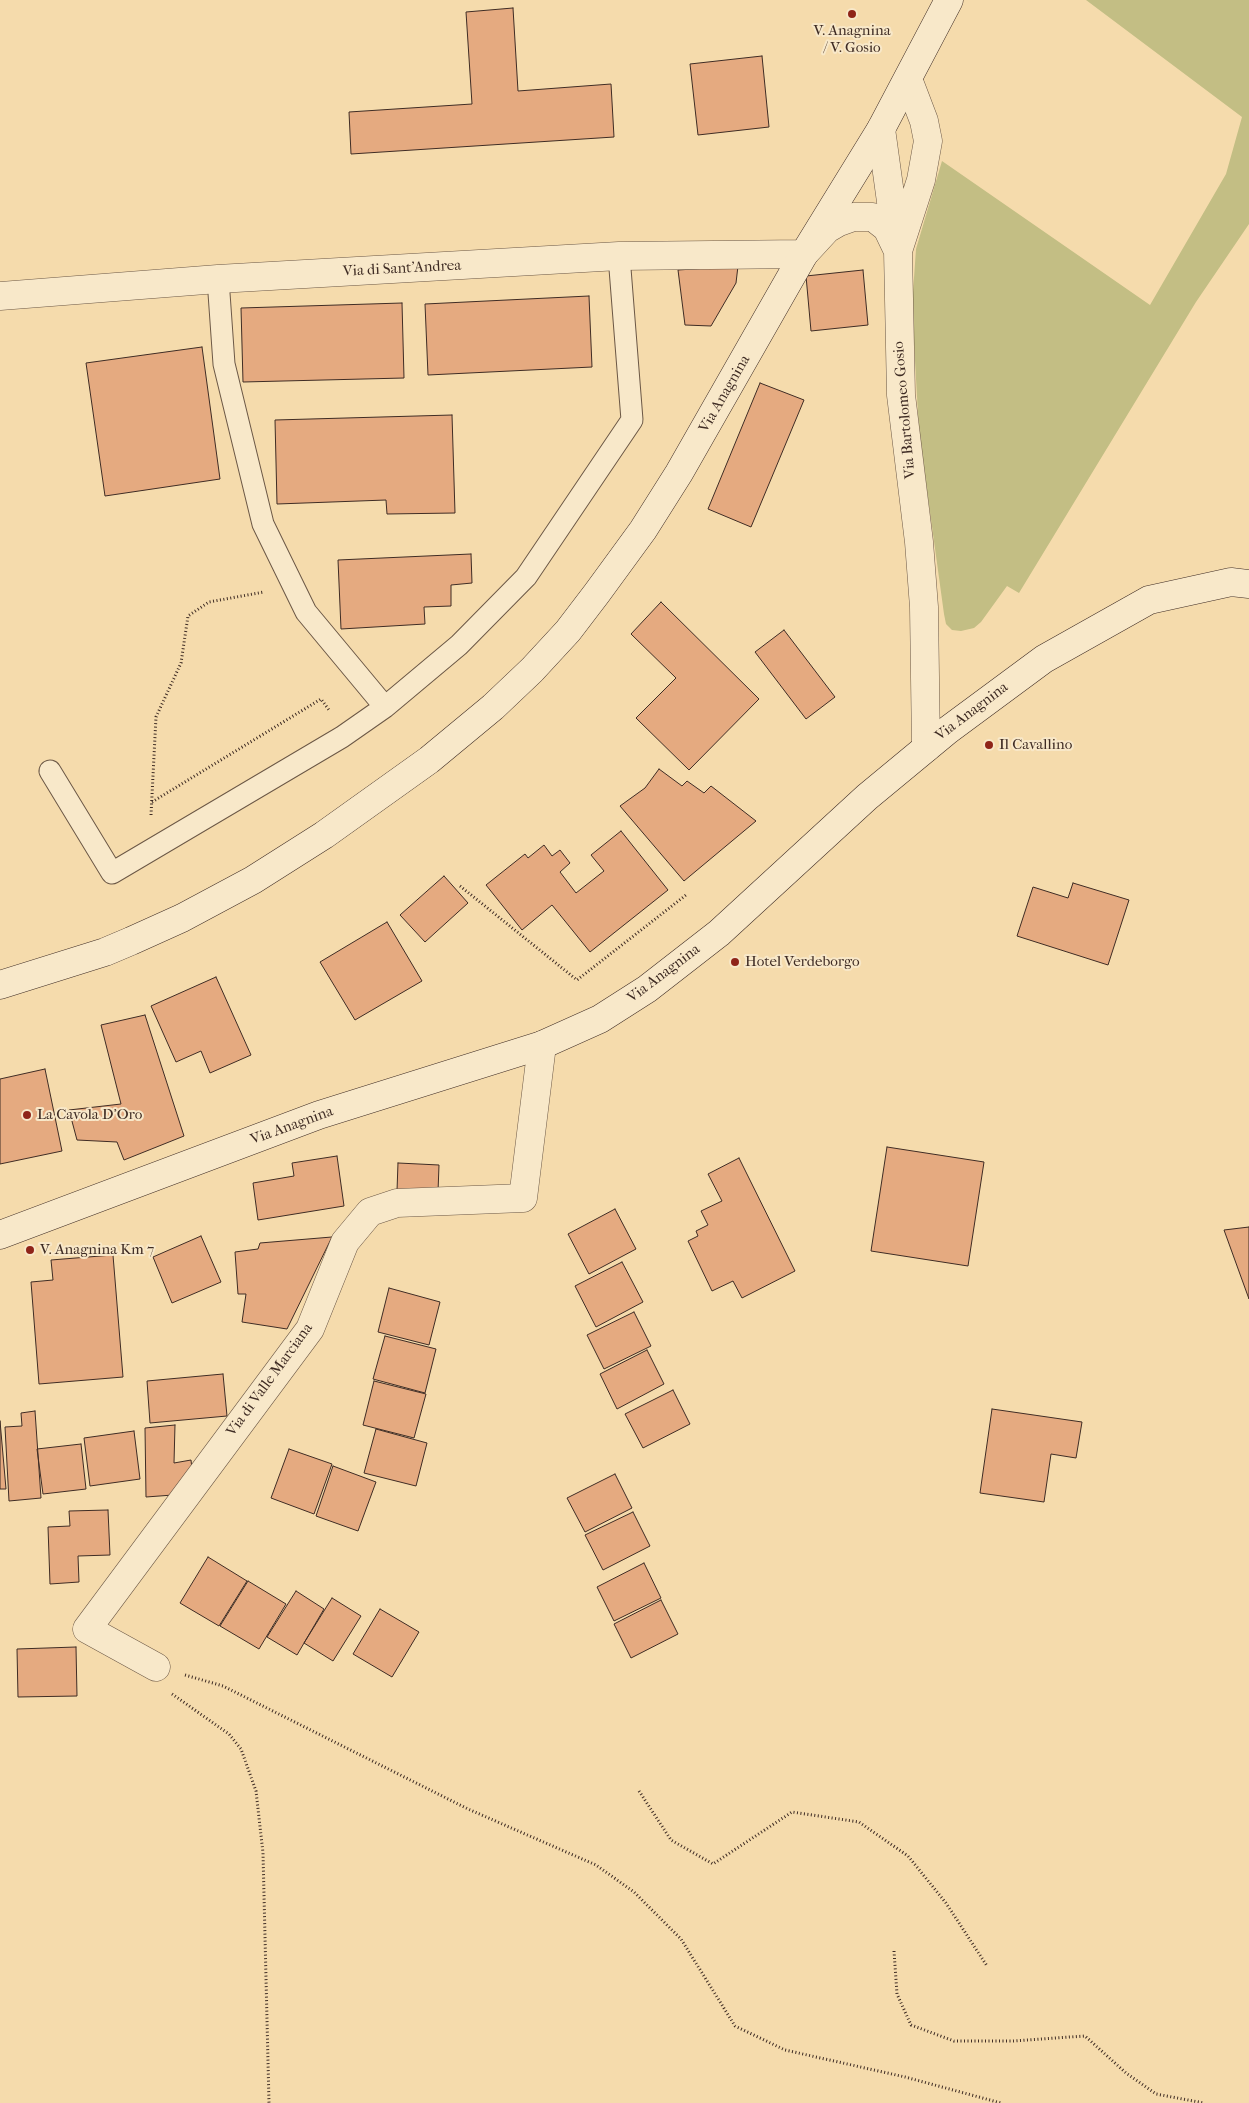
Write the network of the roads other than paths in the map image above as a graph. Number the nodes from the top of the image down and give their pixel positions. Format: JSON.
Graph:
{"nodes":[{"id":1,"x":949,"y":0,"type":"edge"},
{"id":2,"x":908,"y":79,"type":"junction"},
{"id":3,"x":881,"y":129,"type":"junction"},
{"id":4,"x":898,"y":251,"type":"junction"},
{"id":5,"x":804,"y":254,"type":"junction"},
{"id":6,"x":619,"y":256,"type":"junction"},
{"id":7,"x":218,"y":279,"type":"junction"},
{"id":8,"x":0,"y":296,"type":"edge"},
{"id":9,"x":1249,"y":584,"type":"edge"},
{"id":10,"x":385,"y":707,"type":"junction"},
{"id":11,"x":926,"y":748,"type":"junction"},
{"id":12,"x":50,"y":771,"type":"dead end"},
{"id":13,"x":0,"y":985,"type":"edge"},
{"id":14,"x":542,"y":1045,"type":"junction"},
{"id":15,"x":0,"y":1235,"type":"edge"},
{"id":16,"x":156,"y":1667,"type":"road end"}],
"edges":[{"from":1,"to":2,"type":"main road","name":"Via Anagnina"},
{"from":2,"to":3,"type":"main road","name":"Via Anagnina"},
{"from":2,"to":4,"type":"main road","name":"Via Bartolomeo Gosio"},
{"from":3,"to":4,"type":"main road"},
{"from":3,"to":5,"type":"main road","name":"Via Anagnina"},
{"from":4,"to":5,"type":"main road"},
{"from":4,"to":11,"type":"main road","name":"Via Bartolomeo Gosio"},
{"from":5,"to":6,"type":"main road","name":"Via di Sant'Andrea"},
{"from":5,"to":13,"type":"main road","name":"Via Anagnina"},
{"from":6,"to":7,"type":"main road","name":"Via di Sant'Andrea"},
{"from":6,"to":10,"type":"lane"},
{"from":7,"to":8,"type":"main road","name":"Via di Sant'Andrea"},
{"from":7,"to":10,"type":"lane"},
{"from":9,"to":11,"type":"main road","name":"Via Anagnina"},
{"from":10,"to":12,"type":"lane"},
{"from":11,"to":14,"type":"main road","name":"Via Anagnina"},
{"from":14,"to":15,"type":"main road","name":"Via Anagnina"},
{"from":14,"to":16,"type":"main road","name":"Via di Valle Marciana"}]}
